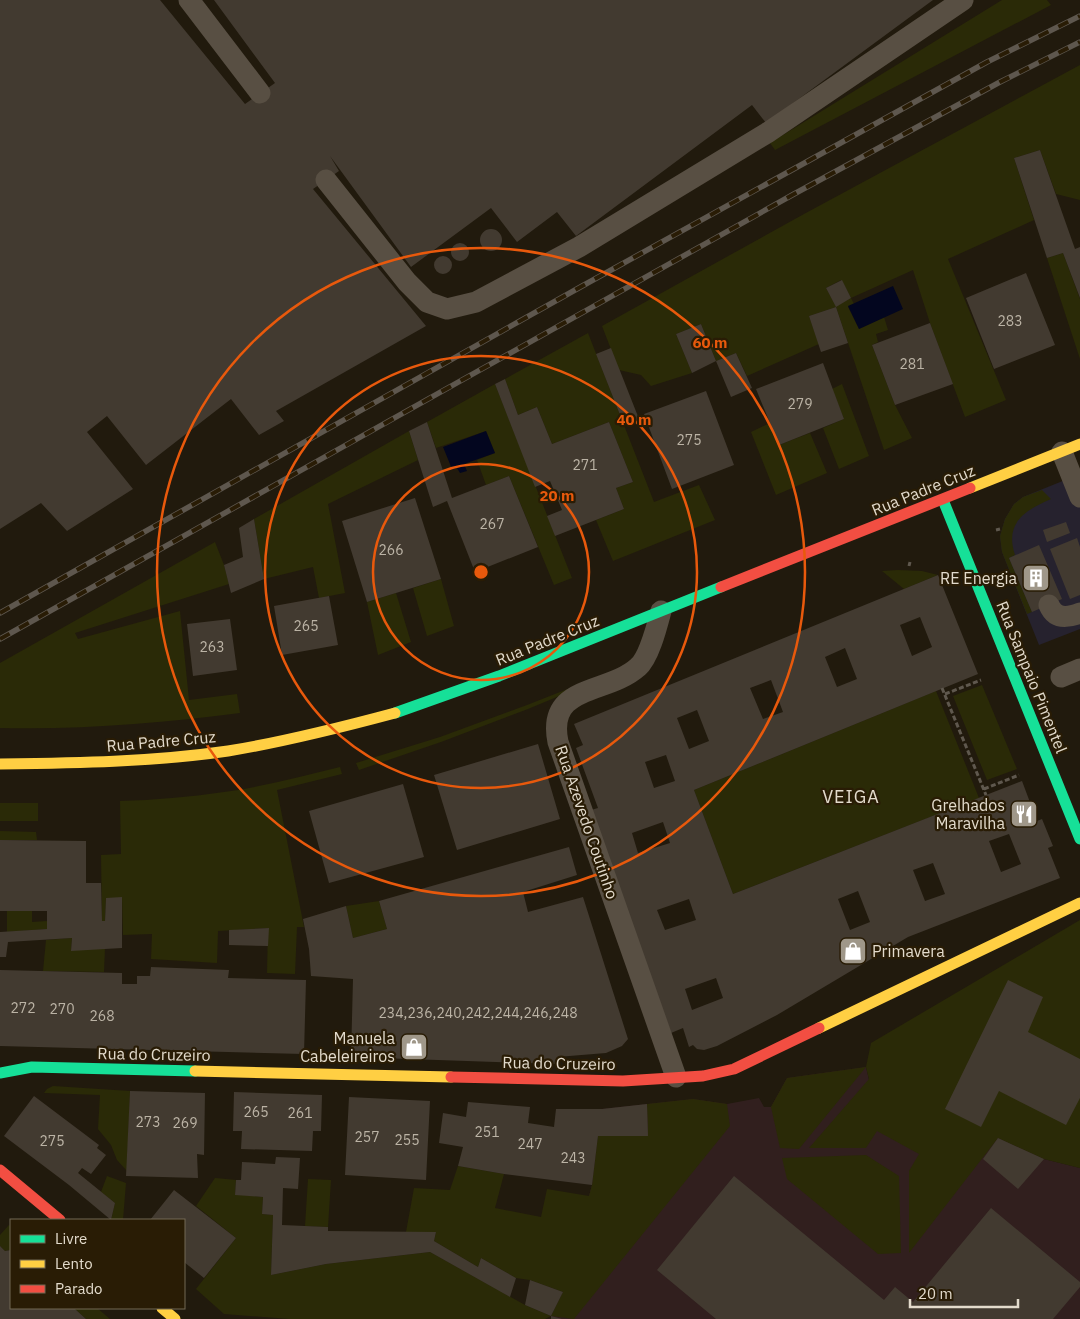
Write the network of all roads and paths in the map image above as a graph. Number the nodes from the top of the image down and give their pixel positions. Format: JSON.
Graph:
{"nodes":[{"id":1,"x":189,"y":0,"type":"edge"},
{"id":2,"x":963,"y":0,"type":"edge"},
{"id":3,"x":260,"y":93,"type":"dead end"},
{"id":4,"x":326,"y":180,"type":"dead end"},
{"id":5,"x":1071,"y":448,"type":"edge"},
{"id":6,"x":1080,"y":497,"type":"edge"},
{"id":7,"x":944,"y":500,"type":"junction"},
{"id":8,"x":1049,"y":605,"type":"dead end"},
{"id":9,"x":661,"y":612,"type":"junction"},
{"id":10,"x":1080,"y":613,"type":"edge"},
{"id":11,"x":981,"y":680,"type":"dead end"},
{"id":12,"x":942,"y":688,"type":"dead end"},
{"id":13,"x":945,"y":694,"type":"junction"},
{"id":14,"x":0,"y":764,"type":"edge"},
{"id":15,"x":1020,"y":775,"type":"dead end"},
{"id":16,"x":984,"y":789,"type":"junction"},
{"id":17,"x":986,"y":796,"type":"dead end"},
{"id":18,"x":1080,"y":839,"type":"edge"},
{"id":19,"x":1080,"y":903,"type":"edge"},
{"id":20,"x":0,"y":1073,"type":"edge"},
{"id":21,"x":676,"y":1076,"type":"junction"},
{"id":22,"x":0,"y":1170,"type":"edge"},
{"id":23,"x":59,"y":1219,"type":"edge"},
{"id":24,"x":163,"y":1309,"type":"edge"},
{"id":25,"x":175,"y":1319,"type":"edge"}],
"edges":[{"from":1,"to":3,"type":"lane"},
{"from":2,"to":4,"type":"lane"},
{"from":5,"to":6,"type":"lane"},
{"from":5,"to":7,"type":"street","name":"Rua Padre Cruz"},
{"from":7,"to":9,"type":"street","name":"Rua Padre Cruz"},
{"from":7,"to":18,"type":"street","name":"Rua Sampaio Pimentel"},
{"from":8,"to":10,"type":"lane"},
{"from":9,"to":14,"type":"street","name":"Rua Padre Cruz"},
{"from":9,"to":21,"type":"lane","name":"Rua Azevedo Coutinho"},
{"from":11,"to":13,"type":"path"},
{"from":12,"to":13,"type":"path"},
{"from":13,"to":16,"type":"path"},
{"from":15,"to":16,"type":"path"},
{"from":16,"to":17,"type":"path"},
{"from":19,"to":21,"type":"street","name":"Rua do Cruzeiro"},
{"from":20,"to":21,"type":"street","name":"Rua do Cruzeiro"},
{"from":22,"to":23,"type":"street"},
{"from":24,"to":25,"type":"street"}]}
